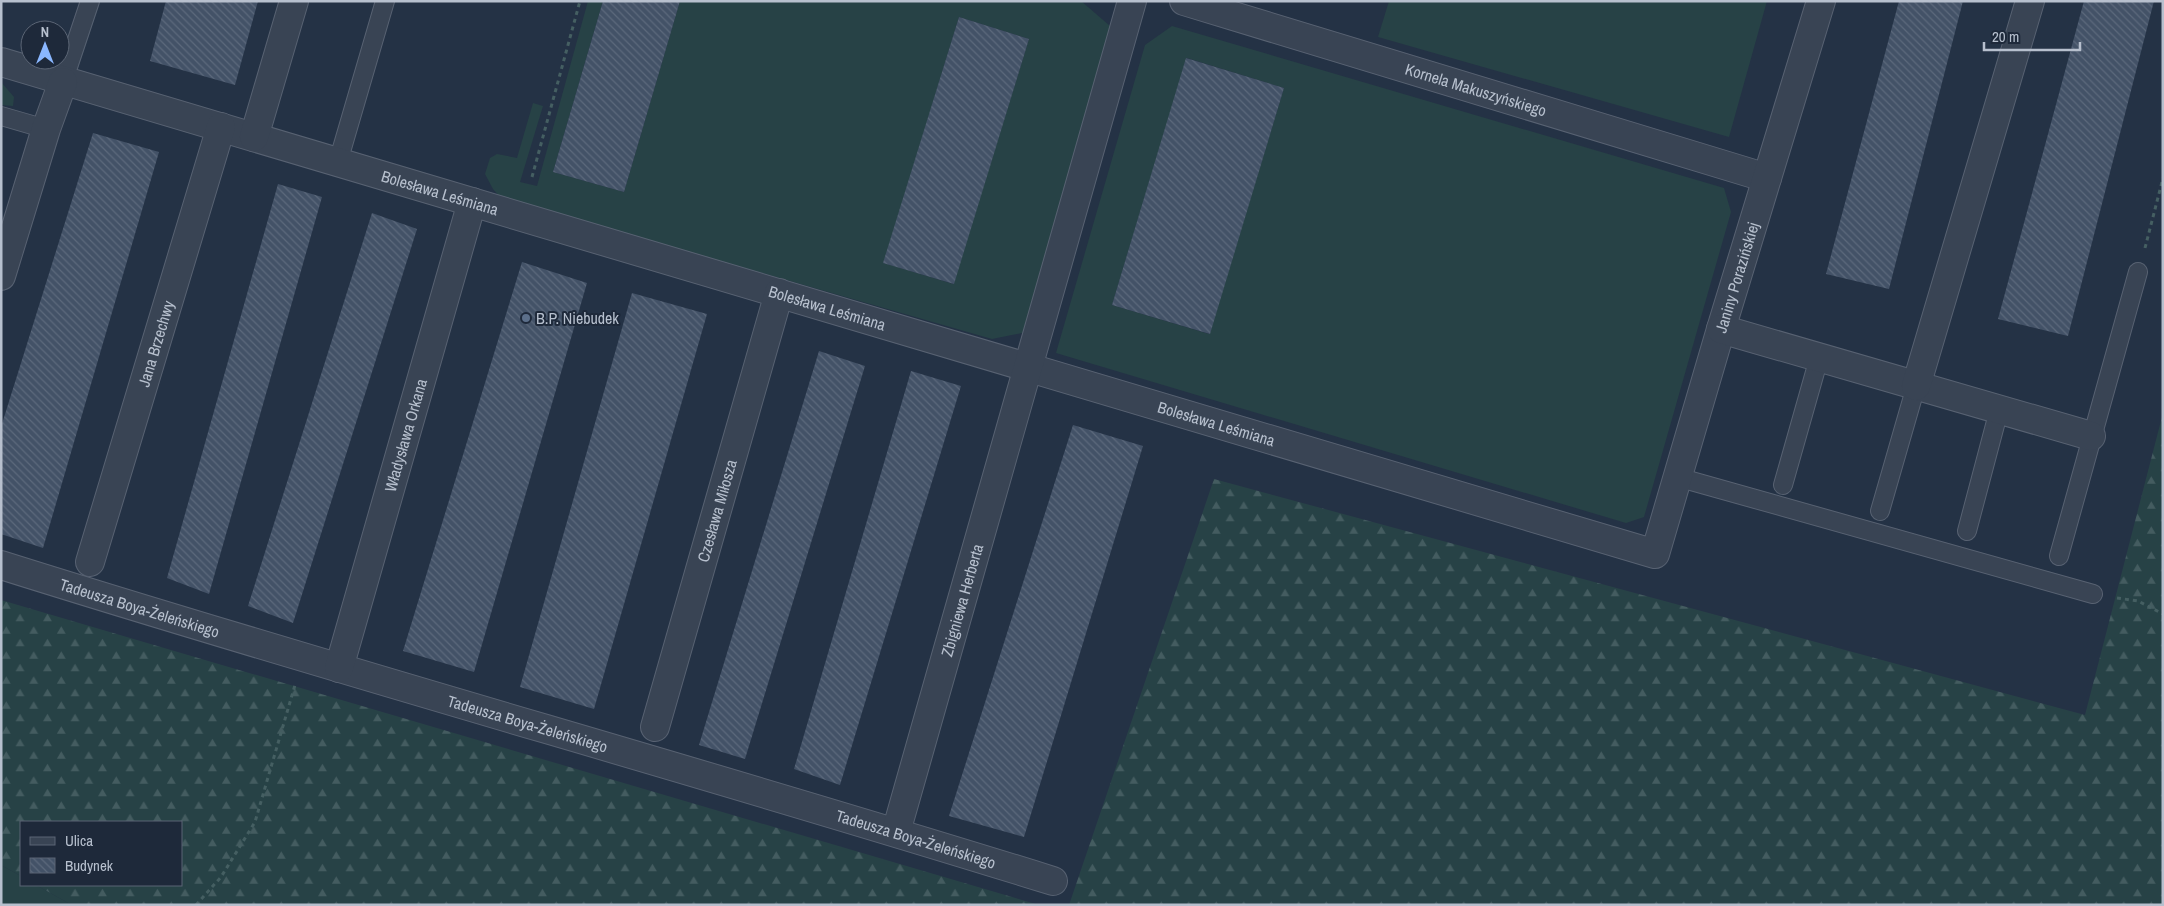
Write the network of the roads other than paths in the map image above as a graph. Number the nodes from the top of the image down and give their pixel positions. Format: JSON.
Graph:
{"nodes":[{"id":1,"x":90,"y":1,"type":"edge"},
{"id":2,"x":294,"y":1,"type":"edge"},
{"id":3,"x":385,"y":1,"type":"edge"},
{"id":4,"x":1132,"y":1,"type":"edge"},
{"id":5,"x":1184,"y":1,"type":"edge"},
{"id":6,"x":1821,"y":1,"type":"edge"},
{"id":7,"x":2030,"y":1,"type":"edge"},
{"id":8,"x":1,"y":62,"type":"edge"},
{"id":9,"x":64,"y":82,"type":"junction"},
{"id":10,"x":1,"y":116,"type":"edge"},
{"id":11,"x":221,"y":127,"type":"junction"},
{"id":12,"x":46,"y":129,"type":"junction"},
{"id":13,"x":254,"y":137,"type":"junction"},
{"id":14,"x":338,"y":162,"type":"junction"},
{"id":15,"x":1767,"y":178,"type":"junction"},
{"id":16,"x":472,"y":202,"type":"junction"},
{"id":17,"x":2138,"y":272,"type":"road end"},
{"id":18,"x":1,"y":276,"type":"edge"},
{"id":19,"x":779,"y":293,"type":"junction"},
{"id":20,"x":1721,"y":329,"type":"junction"},
{"id":21,"x":1819,"y":358,"type":"junction"},
{"id":22,"x":1028,"y":368,"type":"junction"},
{"id":23,"x":1916,"y":386,"type":"junction"},
{"id":24,"x":1999,"y":410,"type":"junction"},
{"id":25,"x":2091,"y":436,"type":"junction"},
{"id":26,"x":1677,"y":476,"type":"junction"},
{"id":27,"x":1783,"y":485,"type":"dead end"},
{"id":28,"x":1880,"y":512,"type":"dead end"},
{"id":29,"x":1966,"y":531,"type":"dead end"},
{"id":30,"x":1655,"y":554,"type":"joint"},
{"id":31,"x":2059,"y":556,"type":"dead end"},
{"id":32,"x":90,"y":562,"type":"joint"},
{"id":33,"x":1,"y":565,"type":"edge"},
{"id":34,"x":82,"y":590,"type":"junction"},
{"id":35,"x":2093,"y":594,"type":"road end"},
{"id":36,"x":339,"y":668,"type":"junction"},
{"id":37,"x":655,"y":727,"type":"dead end"},
{"id":38,"x":896,"y":832,"type":"junction"},
{"id":39,"x":1053,"y":881,"type":"dead end"}],
"edges":[{"from":1,"to":9,"type":"lane"},
{"from":2,"to":13,"type":"street"},
{"from":3,"to":14,"type":"lane"},
{"from":4,"to":22,"type":"street","name":"Zbigniewa Herberta"},
{"from":5,"to":15,"type":"street","name":"Kornela Makuszyńskiego"},
{"from":6,"to":15,"type":"street","name":"Janiny Porazińskiej"},
{"from":7,"to":23,"type":"street"},
{"from":8,"to":9,"type":"street","name":"Bolesława Leśmiana"},
{"from":9,"to":11,"type":"street","name":"Bolesława Leśmiana"},
{"from":9,"to":12,"type":"street"},
{"from":10,"to":12,"type":"lane"},
{"from":11,"to":13,"type":"street","name":"Bolesława Leśmiana"},
{"from":11,"to":32,"type":"street","name":"Jana Brzechwy"},
{"from":12,"to":18,"type":"street"},
{"from":13,"to":14,"type":"street","name":"Bolesława Leśmiana"},
{"from":14,"to":16,"type":"street","name":"Bolesława Leśmiana"},
{"from":15,"to":20,"type":"street","name":"Janiny Porazińskiej"},
{"from":16,"to":19,"type":"street","name":"Bolesława Leśmiana"},
{"from":16,"to":36,"type":"street","name":"Władysława Orkana"},
{"from":17,"to":25,"type":"lane"},
{"from":19,"to":22,"type":"street","name":"Bolesława Leśmiana"},
{"from":19,"to":37,"type":"street","name":"Czesława Miłosza"},
{"from":20,"to":21,"type":"street"},
{"from":20,"to":26,"type":"street","name":"Janiny Porazińskiej"},
{"from":21,"to":23,"type":"street"},
{"from":21,"to":27,"type":"lane"},
{"from":22,"to":30,"type":"street","name":"Bolesława Leśmiana"},
{"from":22,"to":38,"type":"street","name":"Zbigniewa Herberta"},
{"from":23,"to":24,"type":"street"},
{"from":23,"to":28,"type":"lane"},
{"from":24,"to":25,"type":"street"},
{"from":24,"to":29,"type":"lane"},
{"from":25,"to":31,"type":"lane"},
{"from":26,"to":30,"type":"street","name":"Janiny Porazińskiej"},
{"from":26,"to":35,"type":"lane"},
{"from":32,"to":34,"type":"lane"},
{"from":33,"to":34,"type":"street","name":"Tadeusza Boya-Żeleńskiego"},
{"from":34,"to":36,"type":"street","name":"Tadeusza Boya-Żeleńskiego"},
{"from":36,"to":38,"type":"street","name":"Tadeusza Boya-Żeleńskiego"},
{"from":38,"to":39,"type":"street","name":"Tadeusza Boya-Żeleńskiego"}]}
